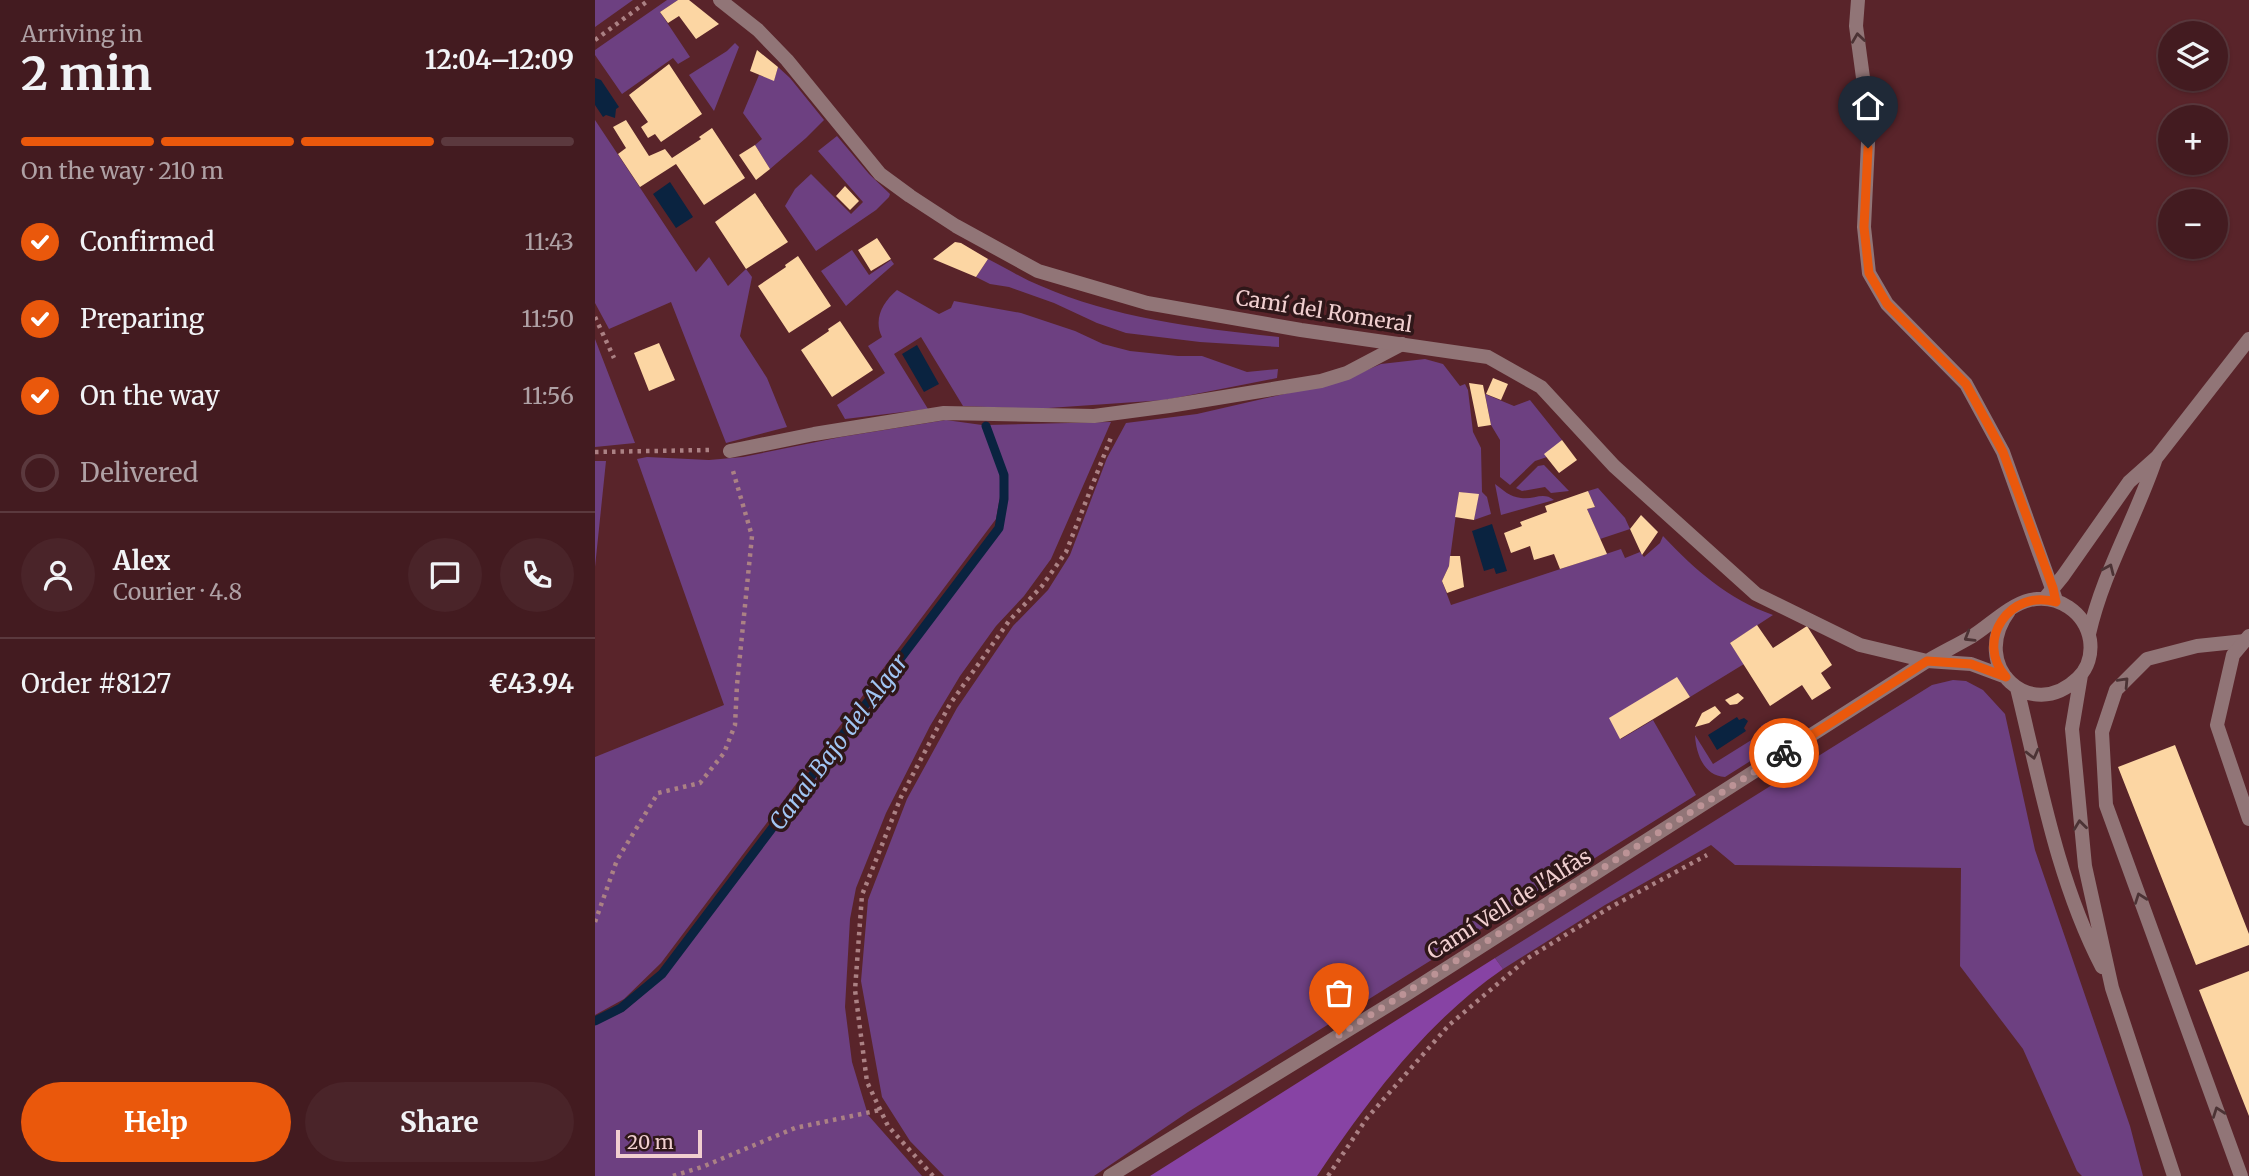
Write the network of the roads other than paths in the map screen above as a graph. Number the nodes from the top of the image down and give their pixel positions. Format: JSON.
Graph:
{"nodes":[{"id":1,"x":720,"y":0,"type":"edge"},
{"id":2,"x":1858,"y":0,"type":"edge"},
{"id":3,"x":2249,"y":339,"type":"edge"},
{"id":4,"x":1402,"y":344,"type":"junction"},
{"id":5,"x":730,"y":451,"type":"road end"},
{"id":6,"x":2157,"y":457,"type":"junction"},
{"id":7,"x":2051,"y":596,"type":"junction"},
{"id":8,"x":2009,"y":611,"type":"junction"},
{"id":9,"x":2089,"y":634,"type":"junction"},
{"id":10,"x":2247,"y":638,"type":"edge"},
{"id":11,"x":1927,"y":661,"type":"junction"},
{"id":12,"x":2081,"y":675,"type":"junction"},
{"id":13,"x":2006,"y":677,"type":"junction"},
{"id":14,"x":2017,"y":688,"type":"junction"},
{"id":15,"x":2249,"y":819,"type":"edge"},
{"id":16,"x":2112,"y":988,"type":"junction"},
{"id":17,"x":1111,"y":1176,"type":"edge"},
{"id":18,"x":2174,"y":1176,"type":"edge"},
{"id":19,"x":2241,"y":1176,"type":"edge"}],
"edges":[{"from":1,"to":4,"type":"street","name":"Camí del Romeral"},
{"from":7,"to":2,"type":"street","one_way":true},
{"from":3,"to":6,"type":"street"},
{"from":4,"to":5,"type":"street"},
{"from":4,"to":11,"type":"street","name":"Camí del Romeral"},
{"from":6,"to":7,"type":"street"},
{"from":9,"to":6,"type":"street","one_way":true},
{"from":7,"to":8,"type":"street"},
{"from":7,"to":9,"type":"street"},
{"from":8,"to":11,"type":"street","name":"Camí Vell de l'Alfàs","one_way":true},
{"from":8,"to":13,"type":"street"},
{"from":9,"to":12,"type":"street"},
{"from":10,"to":15,"type":"street"},
{"from":19,"to":10,"type":"street","one_way":true},
{"from":11,"to":13,"type":"street","name":"Camí del Romeral"},
{"from":11,"to":17,"type":"street","name":"Camí Vell de l'Alfàs"},
{"from":12,"to":14,"type":"street"},
{"from":16,"to":12,"type":"street","one_way":true},
{"from":13,"to":14,"type":"street"},
{"from":14,"to":16,"type":"street","one_way":true},
{"from":16,"to":18,"type":"street"}]}
